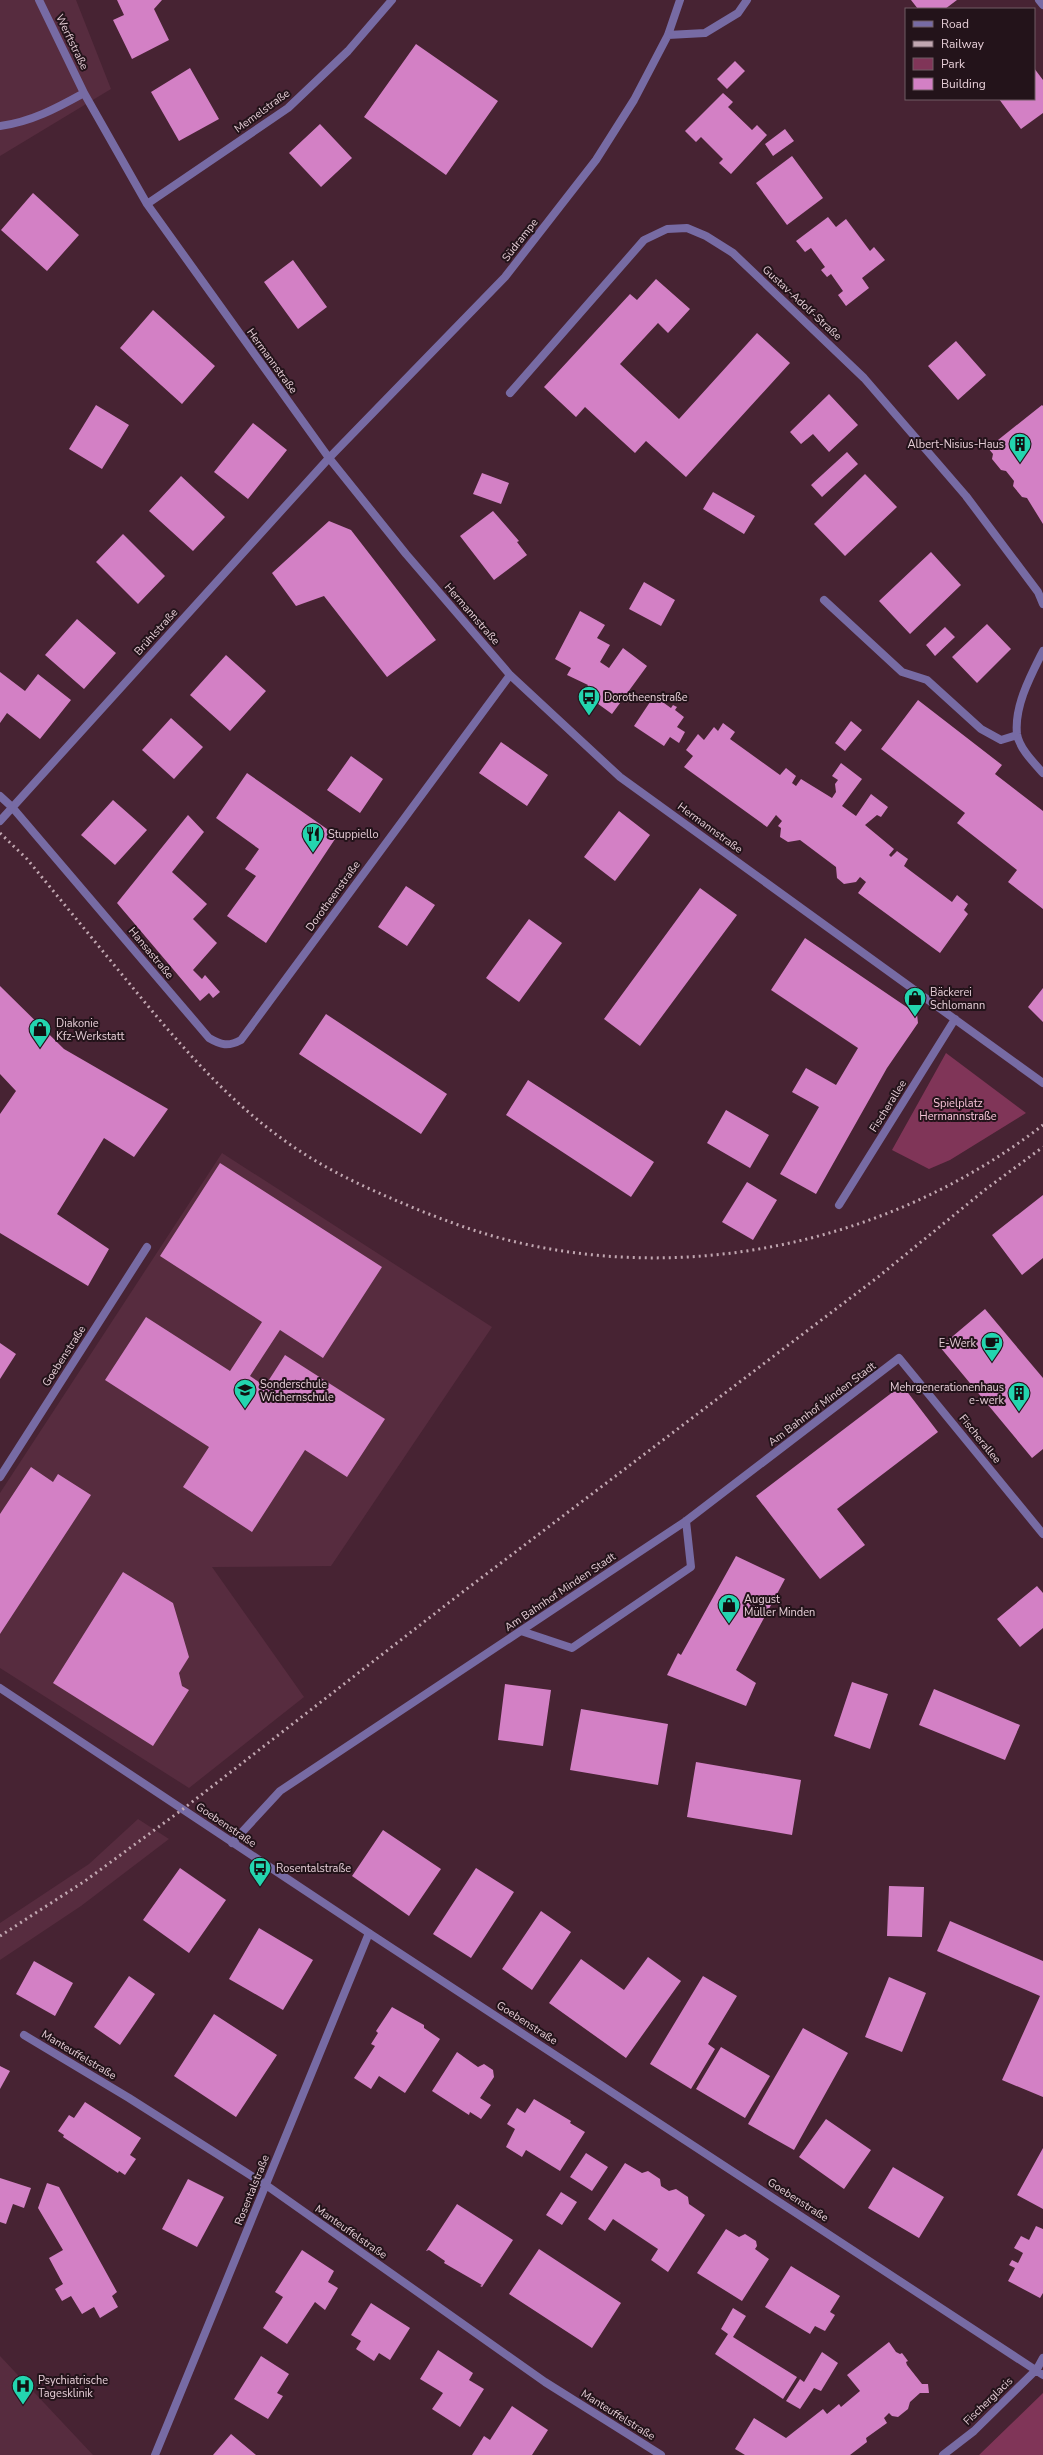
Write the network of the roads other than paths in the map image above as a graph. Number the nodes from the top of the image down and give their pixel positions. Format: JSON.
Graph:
{"nodes":[{"id":1,"x":39,"y":0,"type":"edge"},
{"id":2,"x":392,"y":0,"type":"edge"},
{"id":3,"x":680,"y":0,"type":"edge"},
{"id":4,"x":747,"y":0,"type":"edge"},
{"id":5,"x":1039,"y":0,"type":"edge"},
{"id":6,"x":1043,"y":5,"type":"edge"},
{"id":7,"x":668,"y":35,"type":"junction"},
{"id":8,"x":84,"y":93,"type":"junction"},
{"id":9,"x":0,"y":126,"type":"edge"},
{"id":10,"x":147,"y":204,"type":"junction"},
{"id":11,"x":510,"y":393,"type":"dead end"},
{"id":12,"x":329,"y":458,"type":"junction"},
{"id":13,"x":824,"y":600,"type":"dead end"},
{"id":14,"x":1043,"y":604,"type":"edge"},
{"id":15,"x":1043,"y":651,"type":"edge"},
{"id":16,"x":510,"y":675,"type":"junction"},
{"id":17,"x":1017,"y":735,"type":"junction"},
{"id":18,"x":1043,"y":773,"type":"edge"},
{"id":19,"x":0,"y":796,"type":"edge"},
{"id":20,"x":12,"y":807,"type":"junction"},
{"id":21,"x":0,"y":821,"type":"edge"},
{"id":22,"x":288,"y":976,"type":"joint"},
{"id":23,"x":955,"y":1019,"type":"junction"},
{"id":24,"x":1043,"y":1083,"type":"edge"},
{"id":25,"x":839,"y":1205,"type":"dead end"},
{"id":26,"x":147,"y":1247,"type":"dead end"},
{"id":27,"x":899,"y":1358,"type":"joint"},
{"id":28,"x":0,"y":1477,"type":"edge"},
{"id":29,"x":686,"y":1521,"type":"junction"},
{"id":30,"x":1043,"y":1534,"type":"edge"},
{"id":31,"x":521,"y":1632,"type":"junction"},
{"id":32,"x":0,"y":1688,"type":"edge"},
{"id":33,"x":232,"y":1843,"type":"junction"},
{"id":34,"x":369,"y":1933,"type":"junction"},
{"id":35,"x":24,"y":2035,"type":"dead end"},
{"id":36,"x":266,"y":2185,"type":"junction"},
{"id":37,"x":1043,"y":2358,"type":"edge"},
{"id":38,"x":1040,"y":2372,"type":"edge"},
{"id":39,"x":155,"y":2455,"type":"edge"},
{"id":40,"x":661,"y":2455,"type":"edge"},
{"id":41,"x":943,"y":2455,"type":"edge"}],
"edges":[{"from":1,"to":8,"type":"street","name":"Werftstraße"},
{"from":2,"to":10,"type":"street","name":"Memelstraße"},
{"from":3,"to":7,"type":"street","name":"Südrampe"},
{"from":4,"to":7,"type":"street"},
{"from":5,"to":6,"type":"street"},
{"from":7,"to":12,"type":"street","name":"Südrampe"},
{"from":8,"to":9,"type":"street"},
{"from":8,"to":10,"type":"street","name":"Hermannstraße"},
{"from":10,"to":12,"type":"street","name":"Hermannstraße"},
{"from":11,"to":14,"type":"street","name":"Gustav-Adolf-Straße"},
{"from":12,"to":16,"type":"street","name":"Hermannstraße"},
{"from":12,"to":20,"type":"street","name":"Brühlstraße"},
{"from":13,"to":17,"type":"street"},
{"from":15,"to":17,"type":"street"},
{"from":16,"to":22,"type":"street","name":"Dorotheenstraße"},
{"from":16,"to":23,"type":"street","name":"Hermannstraße"},
{"from":17,"to":18,"type":"street"},
{"from":19,"to":20,"type":"street","name":"Hansastraße"},
{"from":20,"to":21,"type":"street","name":"Brühlstraße"},
{"from":20,"to":22,"type":"street","name":"Hansastraße"},
{"from":23,"to":24,"type":"street","name":"Hermannstraße"},
{"from":23,"to":25,"type":"street","name":"Fischerallee"},
{"from":26,"to":28,"type":"street","name":"Goebenstraße"},
{"from":27,"to":29,"type":"street","name":"Am Bahnhof Minden Stadt"},
{"from":27,"to":30,"type":"street","name":"Fischerallee"},
{"from":29,"to":31,"type":"street","name":"Am Bahnhof Minden Stadt"},
{"from":29,"to":31,"type":"street"},
{"from":31,"to":33,"type":"street","name":"Am Bahnhof Minden Stadt"},
{"from":32,"to":33,"type":"street","name":"Goebenstraße"},
{"from":33,"to":34,"type":"street","name":"Goebenstraße"},
{"from":34,"to":36,"type":"street","name":"Rosentalstraße"},
{"from":34,"to":38,"type":"street","name":"Goebenstraße"},
{"from":35,"to":36,"type":"street","name":"Manteuffelstraße"},
{"from":36,"to":39,"type":"street","name":"Rosentalstraße"},
{"from":36,"to":40,"type":"street","name":"Manteuffelstraße"},
{"from":37,"to":38,"type":"street","name":"Fischerglacis"},
{"from":38,"to":41,"type":"street","name":"Fischerglacis"}]}
